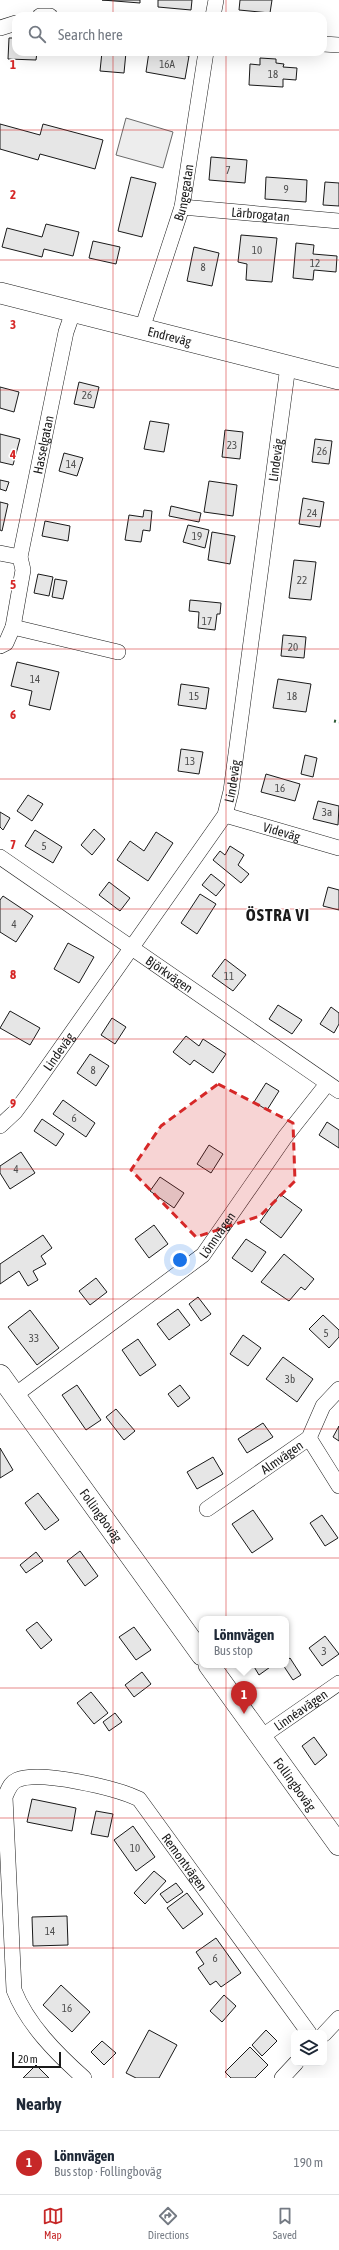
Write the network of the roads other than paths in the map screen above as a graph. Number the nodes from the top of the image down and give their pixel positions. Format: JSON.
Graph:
{"nodes":[{"id":1,"x":216,"y":0,"type":"edge"},
{"id":2,"x":214,"y":12,"type":"edge"},
{"id":3,"x":12,"y":24,"type":"edge"},
{"id":4,"x":0,"y":28,"type":"edge"},
{"id":5,"x":327,"y":44,"type":"edge"},
{"id":6,"x":339,"y":45,"type":"edge"},
{"id":7,"x":205,"y":56,"type":"edge"},
{"id":8,"x":182,"y":207,"type":"junction"},
{"id":9,"x":339,"y":221,"type":"edge"},
{"id":10,"x":0,"y":293,"type":"edge"},
{"id":11,"x":73,"y":312,"type":"junction"},
{"id":12,"x":142,"y":329,"type":"junction"},
{"id":13,"x":288,"y":366,"type":"junction"},
{"id":14,"x":339,"y":379,"type":"edge"},
{"id":15,"x":0,"y":553,"type":"edge"},
{"id":16,"x":20,"y":557,"type":"junction"},
{"id":17,"x":13,"y":627,"type":"junction"},
{"id":18,"x":0,"y":646,"type":"edge"},
{"id":19,"x":118,"y":652,"type":"dead end"},
{"id":20,"x":225,"y":815,"type":"junction"},
{"id":21,"x":339,"y":848,"type":"edge"},
{"id":22,"x":0,"y":857,"type":"edge"},
{"id":23,"x":130,"y":948,"type":"junction"},
{"id":24,"x":333,"y":1087,"type":"edge"},
{"id":25,"x":0,"y":1126,"type":"edge"},
{"id":26,"x":0,"y":1375,"type":"edge"},
{"id":27,"x":339,"y":1389,"type":"edge"},
{"id":28,"x":15,"y":1395,"type":"junction"},
{"id":29,"x":309,"y":1438,"type":"junction"},
{"id":30,"x":339,"y":1486,"type":"edge"},
{"id":31,"x":207,"y":1509,"type":"dead end"},
{"id":32,"x":199,"y":1651,"type":"edge"},
{"id":33,"x":211,"y":1668,"type":"edge"},
{"id":34,"x":339,"y":1682,"type":"edge"},
{"id":35,"x":261,"y":1737,"type":"junction"},
{"id":36,"x":5,"y":1783,"type":"edge"},
{"id":37,"x":339,"y":1846,"type":"edge"},
{"id":38,"x":339,"y":2018,"type":"edge"},
{"id":39,"x":307,"y":2030,"type":"edge"},
{"id":40,"x":327,"y":2031,"type":"edge"},
{"id":41,"x":293,"y":2066,"type":"edge"},
{"id":42,"x":84,"y":2078,"type":"edge"},
{"id":43,"x":282,"y":2078,"type":"edge"}],
"edges":[{"from":1,"to":2,"type":"street"},
{"from":3,"to":4,"type":"street"},
{"from":5,"to":6,"type":"street"},
{"from":7,"to":8,"type":"street","name":"Bungegatan"},
{"from":8,"to":9,"type":"street","name":"Lärbrogatan"},
{"from":8,"to":12,"type":"street","name":"Bungegatan"},
{"from":10,"to":11,"type":"main road","name":"Endreväg"},
{"from":11,"to":12,"type":"main road","name":"Endreväg"},
{"from":11,"to":16,"type":"street","name":"Hasselgatan"},
{"from":12,"to":13,"type":"main road","name":"Endreväg"},
{"from":13,"to":14,"type":"main road","name":"Endreväg"},
{"from":13,"to":20,"type":"street","name":"Lindeväg"},
{"from":15,"to":16,"type":"street"},
{"from":16,"to":17,"type":"street","name":"Hasselgatan"},
{"from":17,"to":18,"type":"street","name":"Hasselgatan"},
{"from":17,"to":19,"type":"street"},
{"from":20,"to":21,"type":"street","name":"Videväg"},
{"from":20,"to":23,"type":"street","name":"Lindeväg"},
{"from":22,"to":23,"type":"street","name":"Björkvägen"},
{"from":23,"to":24,"type":"street","name":"Björkvägen"},
{"from":23,"to":25,"type":"street","name":"Lindeväg"},
{"from":24,"to":28,"type":"street","name":"Lönnvägen"},
{"from":26,"to":28,"type":"main road","name":"Follingboväg"},
{"from":27,"to":29,"type":"street","name":"Almvägen"},
{"from":28,"to":32,"type":"main road","name":"Follingboväg"},
{"from":29,"to":30,"type":"street"},
{"from":29,"to":31,"type":"street","name":"Almvägen"},
{"from":33,"to":35,"type":"main road","name":"Follingboväg"},
{"from":34,"to":35,"type":"street","name":"Linnéavägen"},
{"from":35,"to":37,"type":"main road","name":"Follingboväg"},
{"from":36,"to":39,"type":"street","name":"Remontvägen"},
{"from":36,"to":42,"type":"street","name":"Remontvägen"},
{"from":38,"to":40,"type":"street"},
{"from":41,"to":43,"type":"street"}]}
